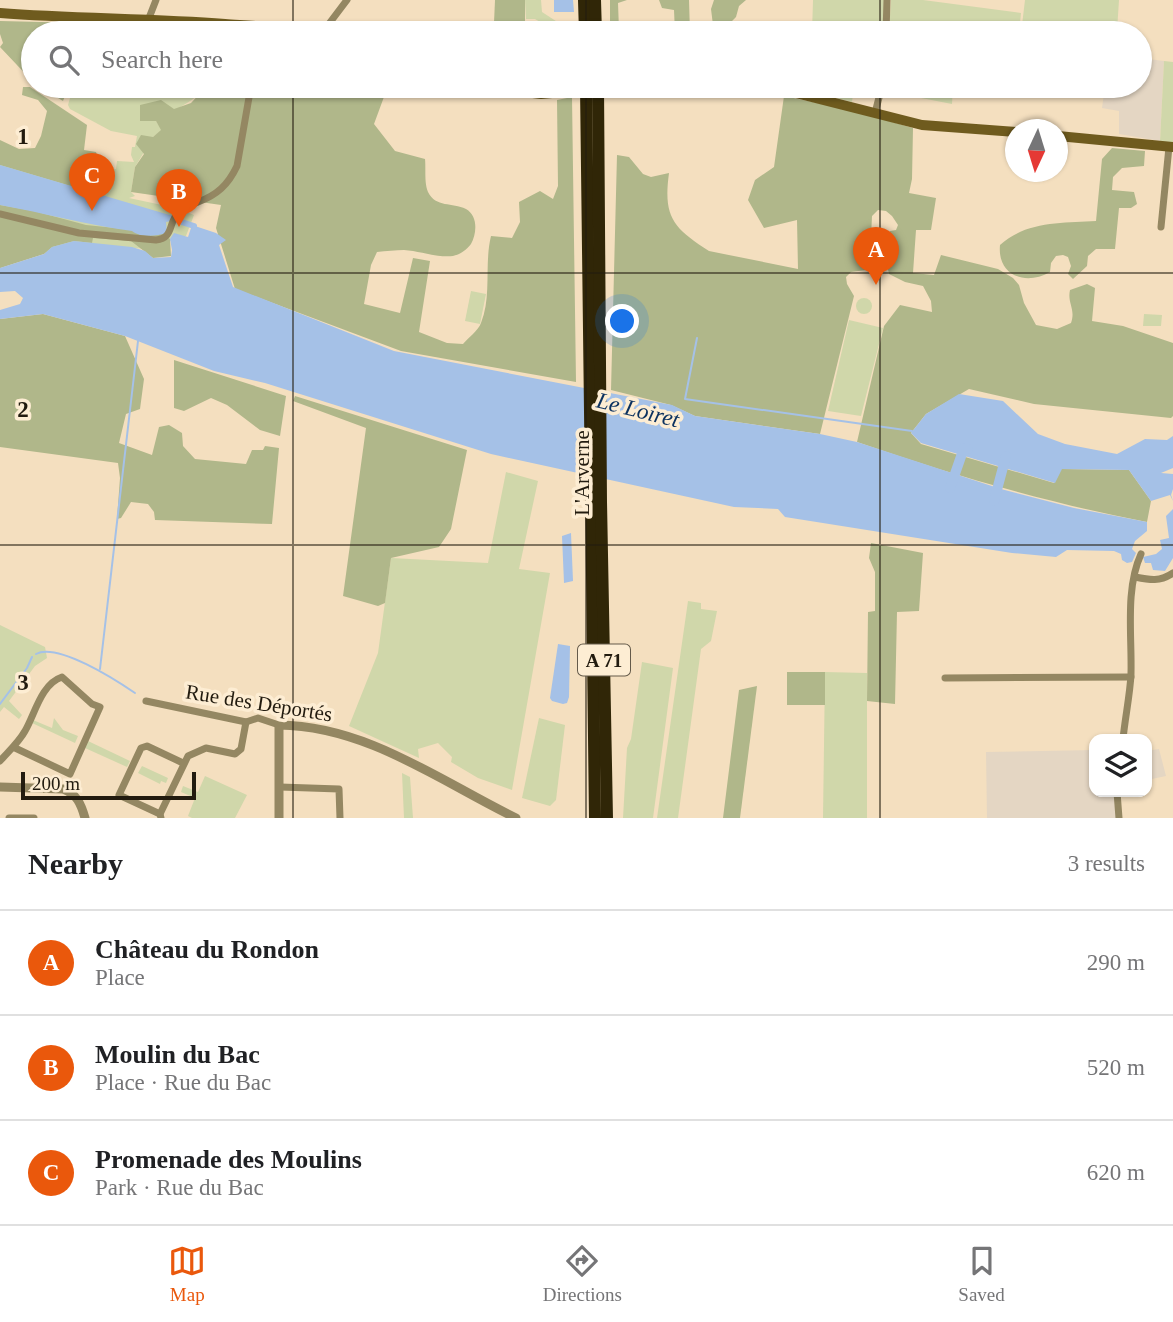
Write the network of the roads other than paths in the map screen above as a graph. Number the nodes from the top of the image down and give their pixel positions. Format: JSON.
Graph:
{"nodes":[{"id":1,"x":348,"y":0,"type":"edge"},
{"id":2,"x":584,"y":0,"type":"edge"},
{"id":3,"x":595,"y":0,"type":"edge"},
{"id":4,"x":887,"y":0,"type":"edge"},
{"id":5,"x":155,"y":1,"type":"edge"},
{"id":6,"x":0,"y":13,"type":"edge"},
{"id":7,"x":149,"y":18,"type":"junction"},
{"id":8,"x":177,"y":21,"type":"edge"},
{"id":9,"x":331,"y":21,"type":"edge"},
{"id":10,"x":585,"y":21,"type":"edge"},
{"id":11,"x":596,"y":21,"type":"edge"},
{"id":12,"x":886,"y":21,"type":"edge"},
{"id":13,"x":249,"y":98,"type":"edge"},
{"id":14,"x":586,"y":98,"type":"edge"},
{"id":15,"x":598,"y":98,"type":"edge"},
{"id":16,"x":816,"y":98,"type":"edge"},
{"id":17,"x":879,"y":98,"type":"edge"},
{"id":18,"x":875,"y":113,"type":"junction"},
{"id":19,"x":1005,"y":131,"type":"edge"},
{"id":20,"x":1068,"y":137,"type":"edge"},
{"id":21,"x":1171,"y":147,"type":"edge"},
{"id":22,"x":0,"y":214,"type":"edge"},
{"id":23,"x":1161,"y":227,"type":"dead end"},
{"id":24,"x":594,"y":368,"type":"junction"},
{"id":25,"x":595,"y":502,"type":"junction"},
{"id":26,"x":1139,"y":557,"type":"dead end"},
{"id":27,"x":1173,"y":573,"type":"edge"},
{"id":28,"x":1135,"y":577,"type":"junction"},
{"id":29,"x":1131,"y":677,"type":"junction"},
{"id":30,"x":945,"y":678,"type":"dead end"},
{"id":31,"x":146,"y":701,"type":"dead end"},
{"id":32,"x":246,"y":722,"type":"junction"},
{"id":33,"x":279,"y":725,"type":"junction"},
{"id":34,"x":1124,"y":734,"type":"edge"},
{"id":35,"x":13,"y":747,"type":"junction"},
{"id":36,"x":0,"y":761,"type":"edge"},
{"id":37,"x":183,"y":763,"type":"junction"},
{"id":38,"x":0,"y":787,"type":"edge"},
{"id":39,"x":280,"y":787,"type":"junction"},
{"id":40,"x":1117,"y":797,"type":"edge"},
{"id":41,"x":160,"y":816,"type":"edge"},
{"id":42,"x":9,"y":818,"type":"edge"},
{"id":43,"x":34,"y":818,"type":"edge"},
{"id":44,"x":85,"y":818,"type":"edge"},
{"id":45,"x":278,"y":818,"type":"edge"},
{"id":46,"x":340,"y":818,"type":"edge"},
{"id":47,"x":516,"y":818,"type":"edge"},
{"id":48,"x":595,"y":818,"type":"edge"},
{"id":49,"x":607,"y":818,"type":"edge"},
{"id":50,"x":1119,"y":818,"type":"edge"}],
"edges":[{"from":1,"to":9,"type":"street"},
{"from":2,"to":10,"type":"highway"},
{"from":3,"to":11,"type":"highway"},
{"from":4,"to":12,"type":"street"},
{"from":5,"to":7,"type":"street"},
{"from":6,"to":7,"type":"main road"},
{"from":7,"to":8,"type":"main road"},
{"from":13,"to":22,"type":"street"},
{"from":14,"to":24,"type":"highway","name":"L'Arverne","number":"A 71"},
{"from":15,"to":24,"type":"highway","name":"L'Arverne","number":"A 71"},
{"from":16,"to":18,"type":"main road"},
{"from":17,"to":18,"type":"street"},
{"from":18,"to":19,"type":"main road"},
{"from":20,"to":21,"type":"main road"},
{"from":21,"to":23,"type":"street"},
{"from":24,"to":25,"type":"highway","name":"L'Arverne","number":"A 71"},
{"from":25,"to":48,"type":"highway","name":"L'Arverne","number":"A 71"},
{"from":25,"to":49,"type":"highway","name":"L'Arverne","number":"A 71"},
{"from":26,"to":28,"type":"street"},
{"from":27,"to":28,"type":"street"},
{"from":28,"to":29,"type":"street"},
{"from":29,"to":30,"type":"street"},
{"from":29,"to":34,"type":"street"},
{"from":31,"to":32,"type":"street","name":"Rue des Déportés"},
{"from":32,"to":33,"type":"street","name":"Rue des Déportés"},
{"from":32,"to":37,"type":"street"},
{"from":33,"to":39,"type":"street"},
{"from":33,"to":47,"type":"street","name":"Rue des Déportés"},
{"from":35,"to":35,"type":"street"},
{"from":35,"to":36,"type":"street"},
{"from":37,"to":41,"type":"street"},
{"from":37,"to":41,"type":"street"},
{"from":38,"to":44,"type":"street"},
{"from":39,"to":45,"type":"street"},
{"from":39,"to":46,"type":"street"},
{"from":40,"to":50,"type":"street"},
{"from":42,"to":43,"type":"street"}]}
